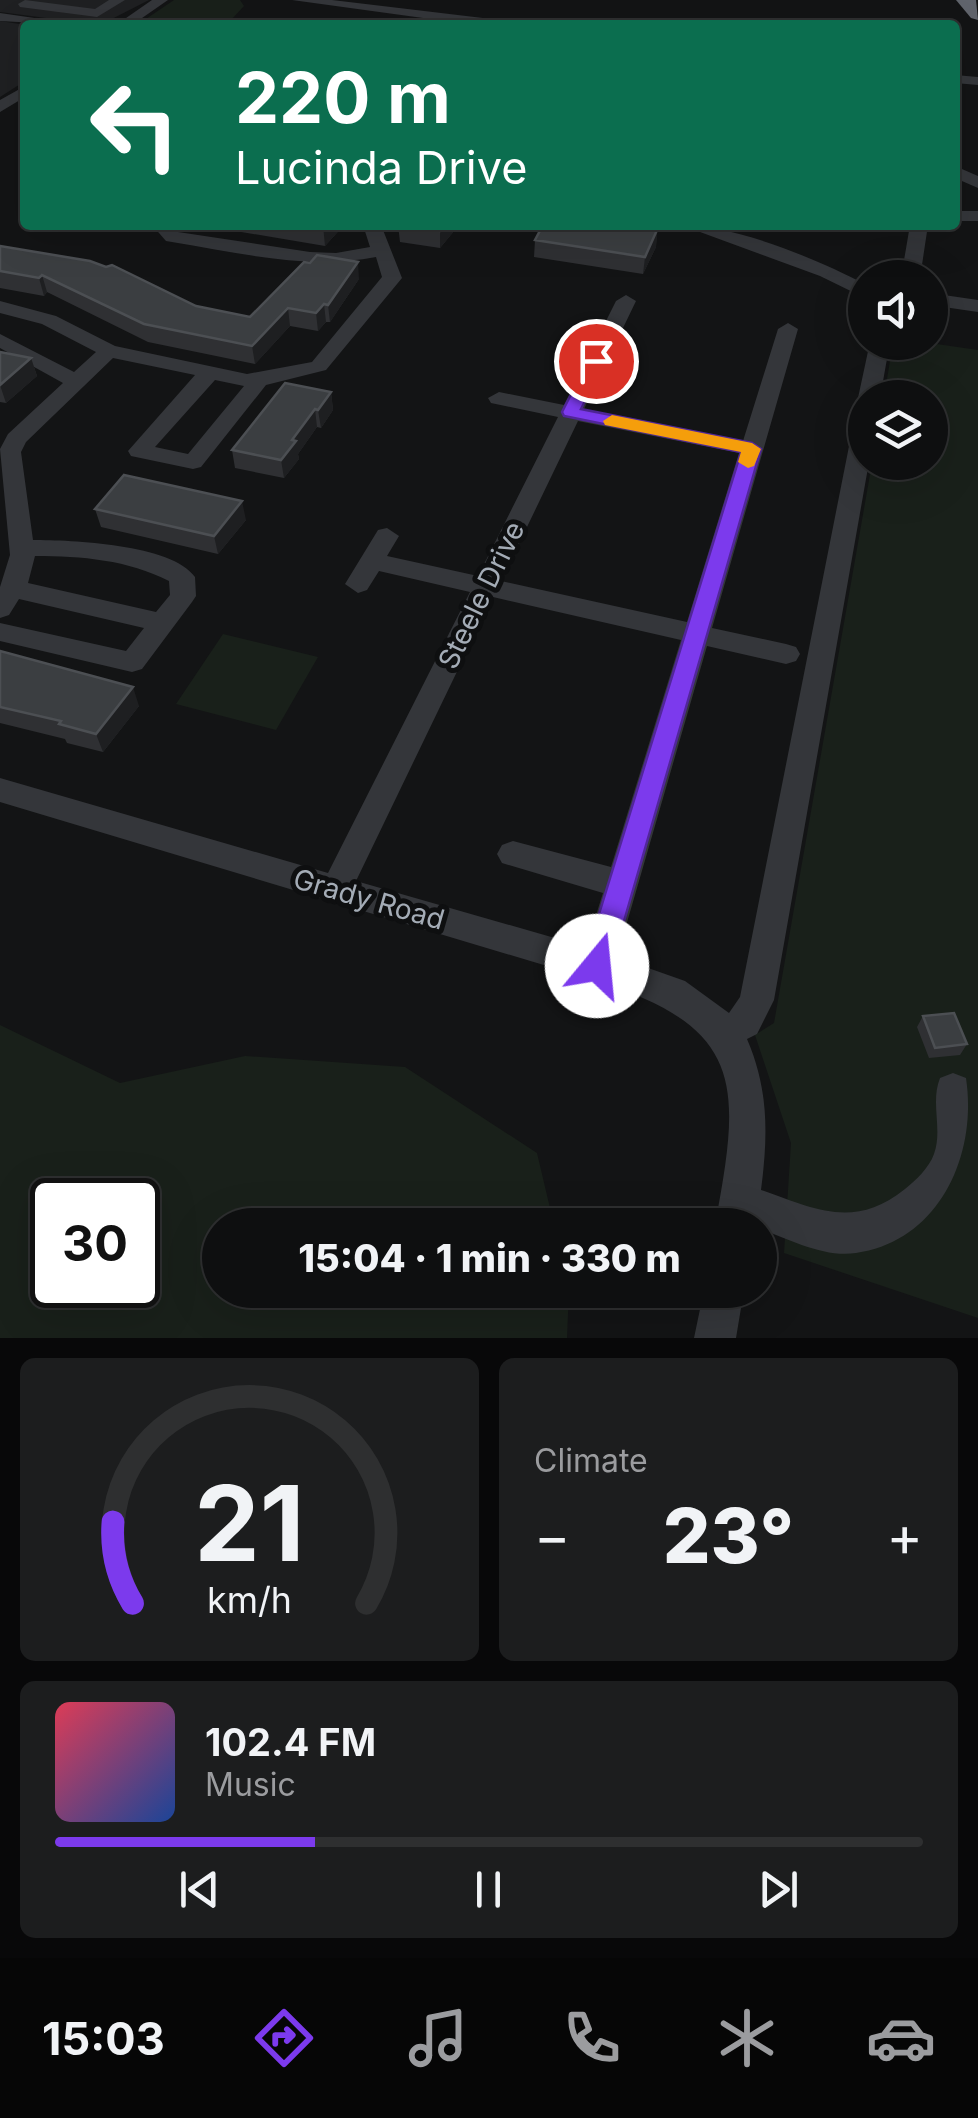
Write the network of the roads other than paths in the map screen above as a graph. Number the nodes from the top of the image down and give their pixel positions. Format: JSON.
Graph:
{"nodes":[{"id":1,"x":31,"y":0,"type":"edge"},
{"id":2,"x":86,"y":0,"type":"edge"},
{"id":3,"x":160,"y":0,"type":"edge"},
{"id":4,"x":298,"y":0,"type":"edge"},
{"id":5,"x":965,"y":0,"type":"edge"},
{"id":6,"x":115,"y":2,"type":"edge"},
{"id":7,"x":978,"y":14,"type":"edge"},
{"id":8,"x":131,"y":20,"type":"edge"},
{"id":9,"x":466,"y":20,"type":"edge"},
{"id":10,"x":165,"y":230,"type":"edge"},
{"id":11,"x":372,"y":230,"type":"edge"},
{"id":12,"x":705,"y":230,"type":"edge"},
{"id":13,"x":918,"y":230,"type":"edge"},
{"id":14,"x":380,"y":251,"type":"junction"},
{"id":15,"x":913,"y":260,"type":"edge"},
{"id":16,"x":848,"y":283,"type":"edge"},
{"id":17,"x":626,"y":301,"type":"dead end"},
{"id":18,"x":948,"y":302,"type":"edge"},
{"id":19,"x":978,"y":306,"type":"edge"},
{"id":20,"x":0,"y":307,"type":"edge"},
{"id":21,"x":788,"y":329,"type":"dead end"},
{"id":22,"x":0,"y":340,"type":"edge"},
{"id":23,"x":109,"y":352,"type":"junction"},
{"id":24,"x":208,"y":374,"type":"junction"},
{"id":25,"x":257,"y":379,"type":"junction"},
{"id":26,"x":76,"y":382,"type":"junction"},
{"id":27,"x":499,"y":398,"type":"dead end"},
{"id":28,"x":571,"y":412,"type":"junction"},
{"id":29,"x":11,"y":430,"type":"edge"},
{"id":30,"x":752,"y":449,"type":"junction"},
{"id":31,"x":854,"y":480,"type":"edge"},
{"id":32,"x":387,"y":536,"type":"dead end"},
{"id":33,"x":23,"y":548,"type":"junction"},
{"id":34,"x":372,"y":561,"type":"junction"},
{"id":35,"x":358,"y":584,"type":"dead end"},
{"id":36,"x":485,"y":586,"type":"junction"},
{"id":37,"x":5,"y":597,"type":"edge"},
{"id":38,"x":162,"y":623,"type":"junction"},
{"id":39,"x":0,"y":632,"type":"edge"},
{"id":40,"x":696,"y":634,"type":"junction"},
{"id":41,"x":786,"y":654,"type":"dead end"},
{"id":42,"x":0,"y":790,"type":"edge"},
{"id":43,"x":513,"y":854,"type":"dead end"},
{"id":44,"x":621,"y":884,"type":"junction"},
{"id":45,"x":336,"y":889,"type":"junction"},
{"id":46,"x":597,"y":966,"type":"junction"},
{"id":47,"x":725,"y":1033,"type":"junction"},
{"id":48,"x":953,"y":1091,"type":"dead end"},
{"id":49,"x":738,"y":1208,"type":"edge"},
{"id":50,"x":777,"y":1221,"type":"edge"},
{"id":51,"x":721,"y":1308,"type":"edge"},
{"id":52,"x":715,"y":1338,"type":"edge"}],
"edges":[{"from":1,"to":6,"type":"street"},
{"from":2,"to":6,"type":"street"},
{"from":3,"to":8,"type":"street"},
{"from":4,"to":9,"type":"street"},
{"from":5,"to":7,"type":"highway"},
{"from":10,"to":14,"type":"street"},
{"from":11,"to":14,"type":"street"},
{"from":12,"to":16,"type":"street"},
{"from":13,"to":15,"type":"street"},
{"from":14,"to":25,"type":"street"},
{"from":17,"to":28,"type":"street","name":"Steele Drive"},
{"from":18,"to":19,"type":"street"},
{"from":20,"to":23,"type":"street"},
{"from":21,"to":30,"type":"street"},
{"from":22,"to":26,"type":"street"},
{"from":23,"to":24,"type":"street"},
{"from":23,"to":26,"type":"street"},
{"from":24,"to":25,"type":"street"},
{"from":24,"to":25,"type":"street"},
{"from":26,"to":29,"type":"street"},
{"from":27,"to":28,"type":"street"},
{"from":28,"to":30,"type":"street"},
{"from":28,"to":36,"type":"street","name":"Steele Drive"},
{"from":29,"to":33,"type":"street"},
{"from":30,"to":40,"type":"street"},
{"from":31,"to":47,"type":"street"},
{"from":32,"to":34,"type":"street"},
{"from":33,"to":37,"type":"street"},
{"from":33,"to":38,"type":"street"},
{"from":34,"to":35,"type":"street"},
{"from":34,"to":36,"type":"street"},
{"from":36,"to":40,"type":"street"},
{"from":36,"to":45,"type":"street","name":"Steele Drive"},
{"from":37,"to":38,"type":"street"},
{"from":38,"to":39,"type":"street"},
{"from":40,"to":41,"type":"street"},
{"from":40,"to":44,"type":"street"},
{"from":42,"to":45,"type":"street","name":"Grady Road"},
{"from":43,"to":44,"type":"street"},
{"from":44,"to":46,"type":"street"},
{"from":45,"to":46,"type":"street","name":"Grady Road"},
{"from":46,"to":47,"type":"street","name":"Grady Road"},
{"from":47,"to":49,"type":"street"},
{"from":48,"to":50,"type":"street"},
{"from":51,"to":52,"type":"street"}]}
